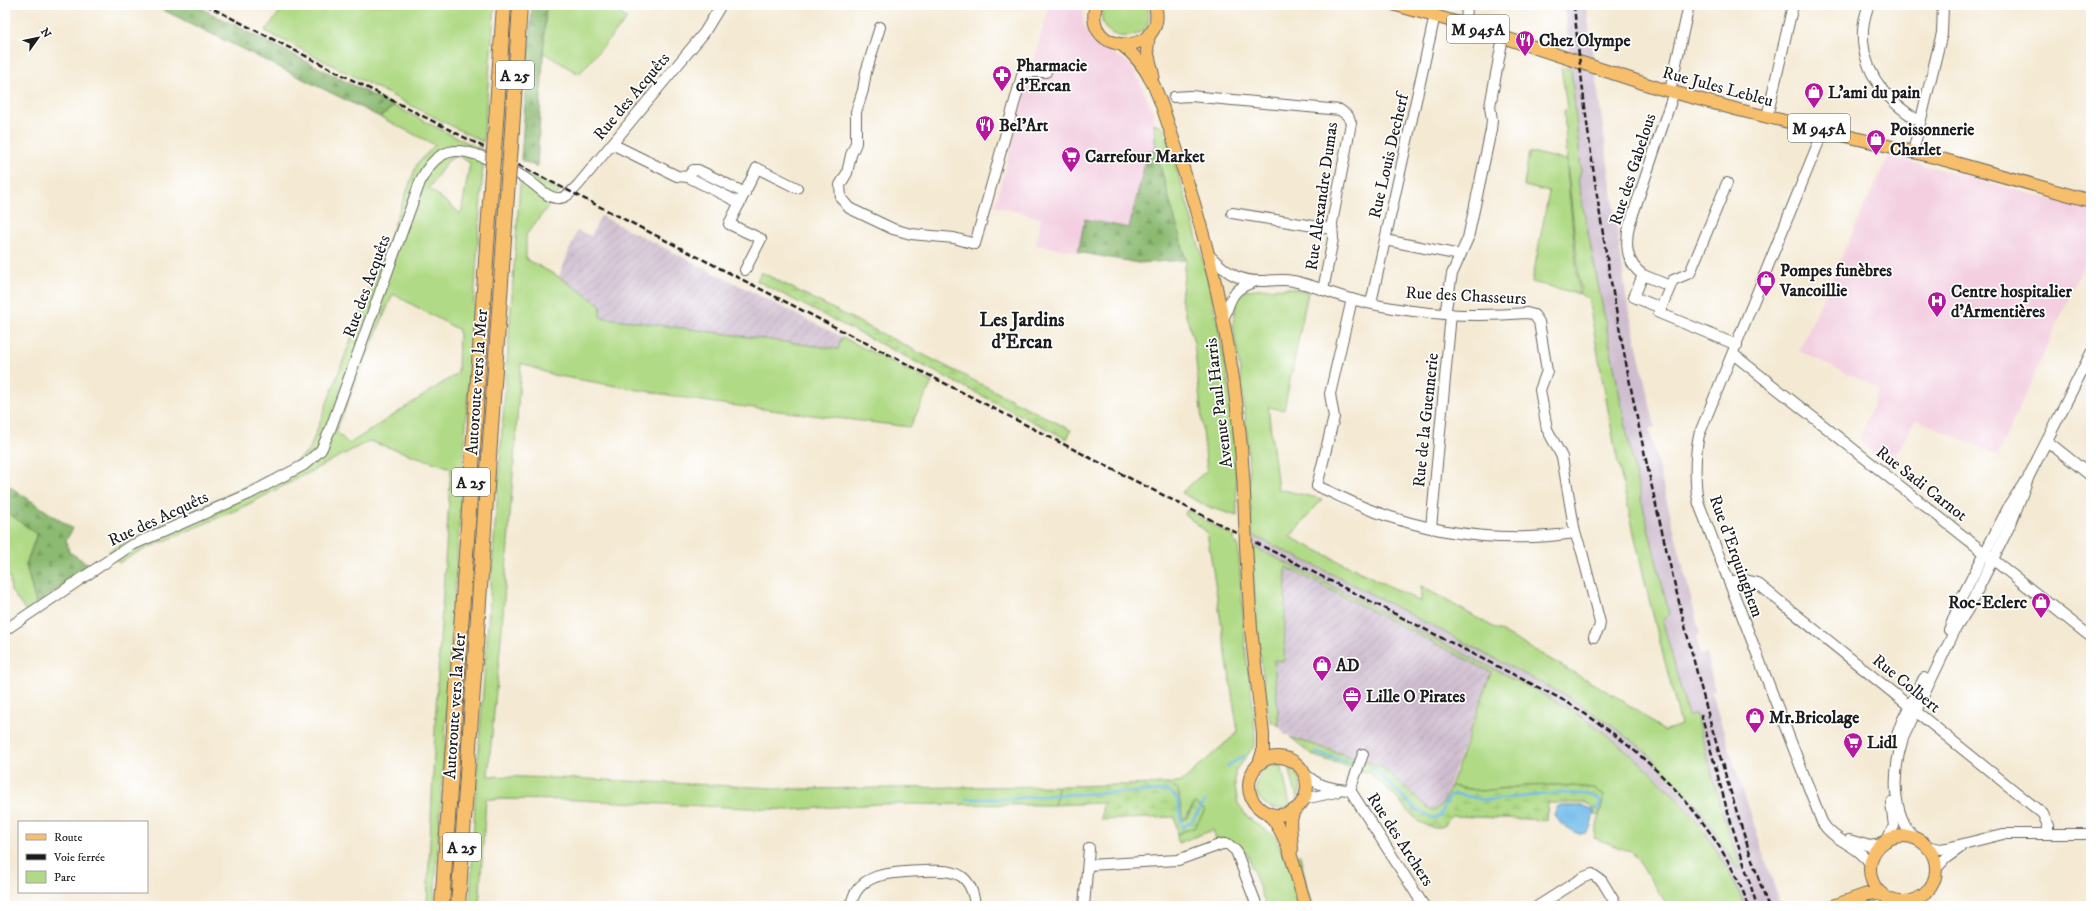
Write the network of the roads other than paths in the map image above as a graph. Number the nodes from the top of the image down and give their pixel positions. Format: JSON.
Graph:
{"nodes":[{"id":1,"x":504,"y":5,"type":"edge"},
{"id":2,"x":520,"y":5,"type":"edge"},
{"id":3,"x":721,"y":5,"type":"edge"},
{"id":4,"x":1396,"y":5,"type":"edge"},
{"id":5,"x":1467,"y":5,"type":"edge"},
{"id":6,"x":1689,"y":5,"type":"edge"},
{"id":7,"x":1793,"y":5,"type":"edge"},
{"id":8,"x":1869,"y":5,"type":"edge"},
{"id":9,"x":1943,"y":5,"type":"edge"},
{"id":10,"x":1095,"y":6,"type":"edge"},
{"id":11,"x":1157,"y":8,"type":"edge"},
{"id":12,"x":1435,"y":15,"type":"junction"},
{"id":13,"x":1466,"y":25,"type":"junction"},
{"id":14,"x":880,"y":27,"type":"dead end"},
{"id":15,"x":1149,"y":34,"type":"junction"},
{"id":16,"x":1503,"y":37,"type":"junction"},
{"id":17,"x":1122,"y":45,"type":"junction"},
{"id":18,"x":1046,"y":72,"type":"dead end"},
{"id":19,"x":1672,"y":92,"type":"junction"},
{"id":20,"x":1174,"y":98,"type":"dead end"},
{"id":21,"x":1160,"y":99,"type":"junction"},
{"id":22,"x":1767,"y":116,"type":"junction"},
{"id":23,"x":1920,"y":122,"type":"junction"},
{"id":24,"x":1824,"y":129,"type":"junction"},
{"id":25,"x":612,"y":144,"type":"junction"},
{"id":26,"x":1913,"y":152,"type":"junction"},
{"id":27,"x":688,"y":177,"type":"junction"},
{"id":28,"x":1727,"y":183,"type":"dead end"},
{"id":29,"x":797,"y":188,"type":"dead end"},
{"id":30,"x":745,"y":193,"type":"junction"},
{"id":31,"x":2087,"y":199,"type":"edge"},
{"id":32,"x":740,"y":202,"type":"junction"},
{"id":33,"x":1232,"y":213,"type":"dead end"},
{"id":34,"x":1332,"y":230,"type":"junction"},
{"id":35,"x":1385,"y":240,"type":"junction"},
{"id":36,"x":1460,"y":255,"type":"junction"},
{"id":37,"x":1210,"y":256,"type":"junction"},
{"id":38,"x":745,"y":270,"type":"dead end"},
{"id":39,"x":1643,"y":275,"type":"junction"},
{"id":40,"x":1256,"y":281,"type":"junction"},
{"id":41,"x":1670,"y":286,"type":"junction"},
{"id":42,"x":1323,"y":290,"type":"junction"},
{"id":43,"x":1352,"y":299,"type":"junction"},
{"id":44,"x":1371,"y":303,"type":"junction"},
{"id":45,"x":1660,"y":310,"type":"junction"},
{"id":46,"x":1448,"y":314,"type":"junction"},
{"id":47,"x":1224,"y":318,"type":"junction"},
{"id":48,"x":1735,"y":349,"type":"junction"},
{"id":49,"x":2091,"y":353,"type":"edge"},
{"id":50,"x":2047,"y":441,"type":"junction"},
{"id":51,"x":2091,"y":476,"type":"edge"},
{"id":52,"x":1431,"y":528,"type":"junction"},
{"id":53,"x":1575,"y":533,"type":"junction"},
{"id":54,"x":1989,"y":557,"type":"junction"},
{"id":55,"x":1729,"y":582,"type":"junction"},
{"id":56,"x":5,"y":630,"type":"edge"},
{"id":57,"x":1594,"y":637,"type":"dead end"},
{"id":58,"x":2091,"y":638,"type":"edge"},
{"id":59,"x":1913,"y":708,"type":"junction"},
{"id":60,"x":1261,"y":712,"type":"junction"},
{"id":61,"x":1363,"y":754,"type":"dead end"},
{"id":62,"x":1281,"y":757,"type":"junction"},
{"id":63,"x":1259,"y":764,"type":"junction"},
{"id":64,"x":1304,"y":773,"type":"junction"},
{"id":65,"x":1350,"y":790,"type":"junction"},
{"id":66,"x":1304,"y":799,"type":"junction"},
{"id":67,"x":1294,"y":810,"type":"junction"},
{"id":68,"x":1268,"y":813,"type":"junction"},
{"id":69,"x":1831,"y":833,"type":"junction"},
{"id":70,"x":2048,"y":833,"type":"junction"},
{"id":71,"x":2091,"y":834,"type":"edge"},
{"id":72,"x":1915,"y":839,"type":"junction"},
{"id":73,"x":1972,"y":841,"type":"junction"},
{"id":74,"x":1884,"y":842,"type":"junction"},
{"id":75,"x":1926,"y":846,"type":"junction"},
{"id":76,"x":1089,"y":848,"type":"dead end"},
{"id":77,"x":1293,"y":864,"type":"junction"},
{"id":78,"x":1088,"y":865,"type":"junction"},
{"id":79,"x":1871,"y":869,"type":"junction"},
{"id":80,"x":1936,"y":869,"type":"junction"},
{"id":81,"x":1888,"y":899,"type":"edge"},
{"id":82,"x":1912,"y":903,"type":"edge"},
{"id":83,"x":442,"y":906,"type":"edge"},
{"id":84,"x":458,"y":906,"type":"edge"},
{"id":85,"x":850,"y":906,"type":"edge"},
{"id":86,"x":975,"y":906,"type":"edge"},
{"id":87,"x":1084,"y":906,"type":"edge"},
{"id":88,"x":1257,"y":906,"type":"edge"},
{"id":89,"x":1306,"y":906,"type":"edge"},
{"id":90,"x":1424,"y":906,"type":"edge"},
{"id":91,"x":1538,"y":906,"type":"edge"},
{"id":92,"x":1617,"y":906,"type":"edge"},
{"id":93,"x":1834,"y":906,"type":"edge"}],
"edges":[{"from":1,"to":83,"type":"highway","number":"A 25","bridge":true},
{"from":2,"to":84,"type":"highway","name":"Autoroute vers la Mer","number":"A 25","bridge":true},
{"from":3,"to":25,"type":"street","name":"Rue des Acquêts"},
{"from":4,"to":12,"type":"main road","number":"M 945A"},
{"from":5,"to":13,"type":"street"},
{"from":6,"to":19,"type":"street","name":"Rue des Gabelous"},
{"from":7,"to":22,"type":"street"},
{"from":8,"to":23,"type":"street"},
{"from":9,"to":23,"type":"street"},
{"from":10,"to":17,"type":"main road","name":"Avenue Paul Harris"},
{"from":11,"to":15,"type":"main road","name":"Avenue Paul Harris"},
{"from":12,"to":13,"type":"main road","number":"M 945A"},
{"from":12,"to":35,"type":"street","name":"Rue Louis Decherf"},
{"from":13,"to":16,"type":"main road","number":"M 945A"},
{"from":14,"to":18,"type":"street"},
{"from":15,"to":17,"type":"main road"},
{"from":15,"to":21,"type":"main road","name":"Avenue Paul Harris"},
{"from":16,"to":19,"type":"main road","name":"Rue Jules Lebleu","number":"M 945A"},
{"from":16,"to":36,"type":"street","name":"Rue de la Guennerie"},
{"from":17,"to":21,"type":"main road","name":"Avenue Paul Harris"},
{"from":19,"to":22,"type":"main road","name":"Rue Jules Lebleu","number":"M 945A"},
{"from":19,"to":39,"type":"street","name":"Rue des Gabelous"},
{"from":20,"to":34,"type":"street","name":"Rue Alexandre Dumas"},
{"from":21,"to":37,"type":"main road","name":"Avenue Paul Harris"},
{"from":22,"to":24,"type":"main road","name":"Rue Jules Lebleu","number":"M 945A"},
{"from":23,"to":26,"type":"street"},
{"from":24,"to":26,"type":"main road","name":"Rue Jules Lebleu","number":"M 945A"},
{"from":24,"to":48,"type":"street","name":"Rue d'Erquinghem"},
{"from":25,"to":27,"type":"street"},
{"from":25,"to":56,"type":"street","name":"Rue des Acquêts"},
{"from":26,"to":31,"type":"main road","name":"Rue Jules Lebleu","number":"M 945A"},
{"from":27,"to":30,"type":"street"},
{"from":27,"to":32,"type":"street"},
{"from":28,"to":41,"type":"street"},
{"from":29,"to":30,"type":"street"},
{"from":30,"to":32,"type":"street"},
{"from":32,"to":38,"type":"street"},
{"from":33,"to":34,"type":"street"},
{"from":34,"to":42,"type":"street","name":"Rue Alexandre Dumas"},
{"from":35,"to":36,"type":"street"},
{"from":35,"to":44,"type":"street","name":"Rue Louis Decherf"},
{"from":36,"to":46,"type":"street","name":"Rue de la Guennerie"},
{"from":37,"to":40,"type":"street","name":"Rue des Chasseurs"},
{"from":37,"to":47,"type":"main road","name":"Avenue Paul Harris"},
{"from":39,"to":41,"type":"street"},
{"from":39,"to":45,"type":"street","name":"Rue Sadi Carnot"},
{"from":40,"to":42,"type":"street","name":"Rue des Chasseurs"},
{"from":40,"to":47,"type":"street","name":"Rue des Chasseurs"},
{"from":41,"to":45,"type":"street"},
{"from":42,"to":43,"type":"street","name":"Rue des Chasseurs"},
{"from":43,"to":44,"type":"street","name":"Rue des Chasseurs"},
{"from":43,"to":52,"type":"street"},
{"from":44,"to":46,"type":"street","name":"Rue des Chasseurs"},
{"from":45,"to":48,"type":"street","name":"Rue Sadi Carnot"},
{"from":46,"to":52,"type":"street","name":"Rue de la Guennerie"},
{"from":46,"to":53,"type":"street","name":"Rue des Chasseurs"},
{"from":47,"to":60,"type":"main road","name":"Avenue Paul Harris","bridge":true},
{"from":48,"to":54,"type":"street","name":"Rue Sadi Carnot"},
{"from":48,"to":55,"type":"street","name":"Rue d'Erquinghem"},
{"from":49,"to":50,"type":"street"},
{"from":50,"to":51,"type":"street"},
{"from":50,"to":54,"type":"street"},
{"from":52,"to":53,"type":"street"},
{"from":53,"to":57,"type":"street"},
{"from":54,"to":58,"type":"street","name":"Rue Sadi Carnot"},
{"from":54,"to":59,"type":"street"},
{"from":55,"to":59,"type":"street","name":"Rue Colbert"},
{"from":55,"to":69,"type":"street","name":"Rue d'Erquinghem"},
{"from":59,"to":70,"type":"street","name":"Rue Colbert"},
{"from":59,"to":72,"type":"street"},
{"from":59,"to":74,"type":"street"},
{"from":60,"to":62,"type":"main road","name":"Avenue Paul Harris"},
{"from":60,"to":63,"type":"main road","name":"Avenue Paul Harris"},
{"from":61,"to":65,"type":"street"},
{"from":62,"to":63,"type":"main road"},
{"from":62,"to":64,"type":"main road","name":"Avenue Paul Harris"},
{"from":63,"to":68,"type":"main road","name":"Avenue Paul Harris"},
{"from":64,"to":65,"type":"street","name":"Rue des Archers"},
{"from":64,"to":66,"type":"main road"},
{"from":65,"to":66,"type":"street","name":"Rue des Archers"},
{"from":65,"to":90,"type":"street","name":"Rue des Archers"},
{"from":66,"to":67,"type":"main road"},
{"from":67,"to":68,"type":"main road"},
{"from":67,"to":77,"type":"main road","name":"Avenue Paul Harris"},
{"from":68,"to":77,"type":"main road","name":"Avenue Paul Harris"},
{"from":69,"to":74,"type":"street"},
{"from":69,"to":79,"type":"street","name":"Rue d'Erquinghem"},
{"from":70,"to":71,"type":"street"},
{"from":70,"to":73,"type":"street"},
{"from":72,"to":74,"type":"main road"},
{"from":72,"to":75,"type":"main road"},
{"from":73,"to":75,"type":"street"},
{"from":73,"to":80,"type":"street"},
{"from":74,"to":79,"type":"main road"},
{"from":75,"to":80,"type":"main road"},
{"from":76,"to":78,"type":"street"},
{"from":77,"to":89,"type":"main road","name":"Avenue Paul Harris"},
{"from":78,"to":87,"type":"street"},
{"from":78,"to":88,"type":"street"},
{"from":79,"to":81,"type":"main road"},
{"from":79,"to":93,"type":"main road"},
{"from":80,"to":82,"type":"main road"},
{"from":81,"to":82,"type":"main road"},
{"from":81,"to":93,"type":"main road"},
{"from":85,"to":86,"type":"street"},
{"from":91,"to":92,"type":"street"}]}
